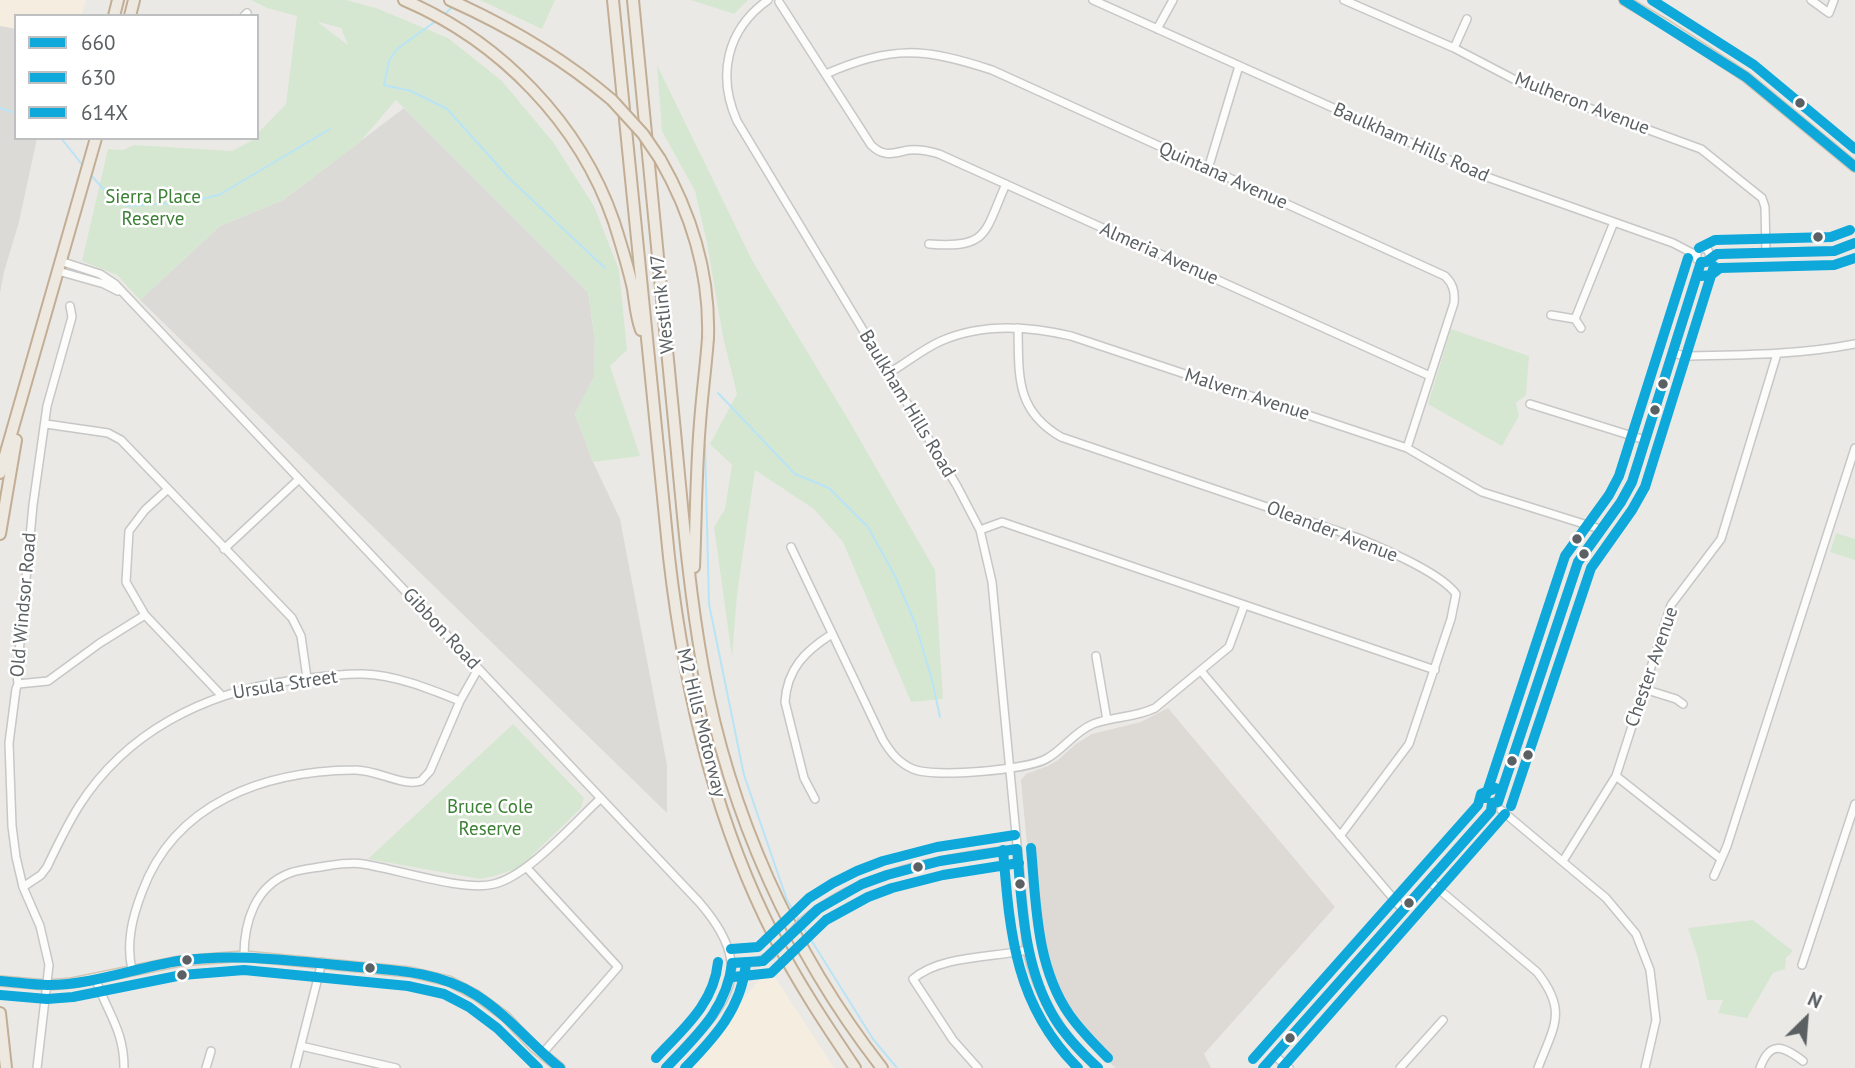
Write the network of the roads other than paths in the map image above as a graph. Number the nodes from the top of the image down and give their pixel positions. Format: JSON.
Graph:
{"nodes":[{"id":1,"x":450,"y":0,"type":"edge"},
{"id":2,"x":613,"y":0,"type":"edge"},
{"id":3,"x":633,"y":0,"type":"edge"},
{"id":4,"x":769,"y":0,"type":"edge"},
{"id":5,"x":1093,"y":0,"type":"edge"},
{"id":6,"x":1173,"y":0,"type":"edge"},
{"id":7,"x":1344,"y":0,"type":"edge"},
{"id":8,"x":1624,"y":0,"type":"edge"},
{"id":9,"x":1811,"y":0,"type":"edge"},
{"id":10,"x":1834,"y":0,"type":"edge"},
{"id":11,"x":406,"y":1,"type":"edge"},
{"id":12,"x":779,"y":1,"type":"edge"},
{"id":13,"x":1466,"y":19,"type":"dead end"},
{"id":14,"x":1157,"y":29,"type":"junction"},
{"id":15,"x":1454,"y":48,"type":"junction"},
{"id":16,"x":1239,"y":66,"type":"junction"},
{"id":17,"x":826,"y":74,"type":"junction"},
{"id":18,"x":96,"y":140,"type":"edge"},
{"id":19,"x":884,"y":154,"type":"junction"},
{"id":20,"x":881,"y":164,"type":"dead end"},
{"id":21,"x":1855,"y":167,"type":"edge"},
{"id":22,"x":1208,"y":169,"type":"junction"},
{"id":23,"x":1006,"y":184,"type":"junction"},
{"id":24,"x":1614,"y":222,"type":"junction"},
{"id":25,"x":1855,"y":243,"type":"edge"},
{"id":26,"x":929,"y":244,"type":"dead end"},
{"id":27,"x":1766,"y":252,"type":"junction"},
{"id":28,"x":1710,"y":257,"type":"junction"},
{"id":29,"x":1698,"y":259,"type":"junction"},
{"id":30,"x":59,"y":266,"type":"junction"},
{"id":31,"x":70,"y":306,"type":"dead end"},
{"id":32,"x":1551,"y":315,"type":"dead end"},
{"id":33,"x":1575,"y":319,"type":"junction"},
{"id":34,"x":1018,"y":328,"type":"junction"},
{"id":35,"x":1581,"y":328,"type":"dead end"},
{"id":36,"x":1855,"y":344,"type":"edge"},
{"id":37,"x":647,"y":346,"type":"junction"},
{"id":38,"x":1673,"y":354,"type":"junction"},
{"id":39,"x":1777,"y":354,"type":"junction"},
{"id":40,"x":889,"y":373,"type":"junction"},
{"id":41,"x":1430,"y":376,"type":"junction"},
{"id":42,"x":25,"y":389,"type":"junction"},
{"id":43,"x":1530,"y":404,"type":"dead end"},
{"id":44,"x":46,"y":424,"type":"junction"},
{"id":45,"x":1645,"y":440,"type":"junction"},
{"id":46,"x":1407,"y":448,"type":"junction"},
{"id":47,"x":1855,"y":448,"type":"edge"},
{"id":48,"x":0,"y":473,"type":"edge"},
{"id":49,"x":299,"y":480,"type":"junction"},
{"id":50,"x":168,"y":489,"type":"junction"},
{"id":51,"x":1600,"y":529,"type":"junction"},
{"id":52,"x":980,"y":530,"type":"junction"},
{"id":53,"x":0,"y":534,"type":"edge"},
{"id":54,"x":791,"y":547,"type":"dead end"},
{"id":55,"x":224,"y":549,"type":"junction"},
{"id":56,"x":1244,"y":606,"type":"junction"},
{"id":57,"x":693,"y":609,"type":"junction"},
{"id":58,"x":145,"y":615,"type":"junction"},
{"id":59,"x":832,"y":634,"type":"junction"},
{"id":60,"x":1096,"y":656,"type":"dead end"},
{"id":61,"x":478,"y":669,"type":"junction"},
{"id":62,"x":1435,"y":670,"type":"junction"},
{"id":63,"x":1201,"y":671,"type":"junction"},
{"id":64,"x":307,"y":678,"type":"junction"},
{"id":65,"x":18,"y":684,"type":"junction"},
{"id":66,"x":1644,"y":689,"type":"junction"},
{"id":67,"x":221,"y":695,"type":"junction"},
{"id":68,"x":460,"y":701,"type":"junction"},
{"id":69,"x":1683,"y":704,"type":"dead end"},
{"id":70,"x":1107,"y":720,"type":"junction"},
{"id":71,"x":1010,"y":767,"type":"junction"},
{"id":72,"x":1616,"y":776,"type":"junction"},
{"id":73,"x":601,"y":798,"type":"junction"},
{"id":74,"x":815,"y":799,"type":"dead end"},
{"id":75,"x":1855,"y":804,"type":"edge"},
{"id":76,"x":1500,"y":806,"type":"junction"},
{"id":77,"x":1340,"y":836,"type":"junction"},
{"id":78,"x":1017,"y":849,"type":"junction"},
{"id":79,"x":1721,"y":859,"type":"junction"},
{"id":80,"x":1563,"y":861,"type":"junction"},
{"id":81,"x":527,"y":868,"type":"junction"},
{"id":82,"x":1714,"y":876,"type":"dead end"},
{"id":83,"x":1429,"y":881,"type":"junction"},
{"id":84,"x":23,"y":887,"type":"junction"},
{"id":85,"x":1403,"y":910,"type":"junction"},
{"id":86,"x":1027,"y":950,"type":"junction"},
{"id":87,"x":244,"y":956,"type":"junction"},
{"id":88,"x":322,"y":962,"type":"junction"},
{"id":89,"x":732,"y":963,"type":"junction"},
{"id":90,"x":1802,"y":965,"type":"dead end"},
{"id":91,"x":132,"y":970,"type":"junction"},
{"id":92,"x":96,"y":980,"type":"junction"},
{"id":93,"x":0,"y":981,"type":"edge"},
{"id":94,"x":47,"y":985,"type":"junction"},
{"id":95,"x":0,"y":1013,"type":"edge"},
{"id":96,"x":1443,"y":1020,"type":"dead end"},
{"id":97,"x":301,"y":1046,"type":"junction"},
{"id":98,"x":211,"y":1051,"type":"dead end"},
{"id":99,"x":542,"y":1054,"type":"junction"},
{"id":100,"x":1275,"y":1056,"type":"junction"},
{"id":101,"x":1803,"y":1060,"type":"dead end"},
{"id":102,"x":6,"y":1068,"type":"edge"},
{"id":103,"x":37,"y":1068,"type":"edge"},
{"id":104,"x":124,"y":1068,"type":"edge"},
{"id":105,"x":206,"y":1068,"type":"edge"},
{"id":106,"x":295,"y":1068,"type":"edge"},
{"id":107,"x":396,"y":1068,"type":"edge"},
{"id":108,"x":560,"y":1068,"type":"edge"},
{"id":109,"x":666,"y":1068,"type":"edge"},
{"id":110,"x":855,"y":1068,"type":"edge"},
{"id":111,"x":882,"y":1068,"type":"edge"},
{"id":112,"x":978,"y":1068,"type":"edge"},
{"id":113,"x":1098,"y":1068,"type":"edge"},
{"id":114,"x":1263,"y":1068,"type":"edge"},
{"id":115,"x":1289,"y":1068,"type":"edge"},
{"id":116,"x":1400,"y":1068,"type":"edge"},
{"id":117,"x":1538,"y":1068,"type":"edge"},
{"id":118,"x":1645,"y":1068,"type":"edge"},
{"id":119,"x":1760,"y":1068,"type":"edge"}],
"edges":[{"from":1,"to":57,"type":"highway","bridge":true},
{"from":2,"to":37,"type":"highway","name":"Westlink M7"},
{"from":3,"to":57,"type":"highway","name":"Westlink M7"},
{"from":4,"to":12,"type":"street"},
{"from":4,"to":40,"type":"street","name":"Baulkham Hills Road"},
{"from":5,"to":14,"type":"street","name":"Baulkham Hills Road"},
{"from":6,"to":14,"type":"street"},
{"from":7,"to":15,"type":"street","name":"Mulheron Avenue"},
{"from":8,"to":21,"type":"main road"},
{"from":9,"to":10,"type":"street"},
{"from":11,"to":37,"type":"highway"},
{"from":12,"to":17,"type":"street"},
{"from":13,"to":15,"type":"street"},
{"from":14,"to":16,"type":"street","name":"Baulkham Hills Road"},
{"from":15,"to":27,"type":"street","name":"Mulheron Avenue"},
{"from":16,"to":22,"type":"street"},
{"from":16,"to":24,"type":"street","name":"Baulkham Hills Road"},
{"from":17,"to":19,"type":"street"},
{"from":17,"to":22,"type":"street","name":"Quintana Avenue"},
{"from":18,"to":30,"type":"highway","name":"Old Windsor Road"},
{"from":19,"to":20,"type":"street"},
{"from":19,"to":23,"type":"street","name":"Almeria Avenue"},
{"from":22,"to":41,"type":"street","name":"Quintana Avenue"},
{"from":23,"to":26,"type":"street"},
{"from":23,"to":41,"type":"street","name":"Almeria Avenue"},
{"from":24,"to":29,"type":"street","name":"Baulkham Hills Road"},
{"from":24,"to":33,"type":"street"},
{"from":25,"to":27,"type":"street"},
{"from":27,"to":28,"type":"street"},
{"from":28,"to":29,"type":"street"},
{"from":28,"to":29,"type":"street"},
{"from":29,"to":38,"type":"street"},
{"from":30,"to":42,"type":"highway","name":"Old Windsor Road"},
{"from":30,"to":49,"type":"street","name":"Gibbon Road"},
{"from":31,"to":44,"type":"street","name":"Old Windsor Road"},
{"from":32,"to":33,"type":"street"},
{"from":33,"to":35,"type":"street"},
{"from":34,"to":40,"type":"street","name":"Malvern Avenue"},
{"from":34,"to":46,"type":"street","name":"Malvern Avenue"},
{"from":34,"to":62,"type":"street","name":"Oleander Avenue"},
{"from":36,"to":39,"type":"street"},
{"from":37,"to":110,"type":"highway","name":"M2 Hills Motorway"},
{"from":38,"to":39,"type":"street"},
{"from":38,"to":45,"type":"street"},
{"from":39,"to":66,"type":"street","name":"Chester Avenue"},
{"from":40,"to":52,"type":"street","name":"Baulkham Hills Road"},
{"from":41,"to":46,"type":"street","name":"Quintana Avenue"},
{"from":42,"to":48,"type":"highway","name":"Old Windsor Road"},
{"from":42,"to":53,"type":"highway","name":"Old Windsor Road"},
{"from":43,"to":45,"type":"street"},
{"from":44,"to":50,"type":"street"},
{"from":44,"to":65,"type":"street","name":"Old Windsor Road"},
{"from":45,"to":51,"type":"street"},
{"from":46,"to":51,"type":"street","name":"Malvern Avenue"},
{"from":47,"to":79,"type":"street"},
{"from":49,"to":55,"type":"street"},
{"from":49,"to":61,"type":"street","name":"Gibbon Road"},
{"from":50,"to":55,"type":"street"},
{"from":50,"to":58,"type":"street"},
{"from":51,"to":76,"type":"street"},
{"from":52,"to":56,"type":"street"},
{"from":52,"to":71,"type":"street","name":"Baulkham Hills Road"},
{"from":54,"to":59,"type":"street"},
{"from":55,"to":64,"type":"street"},
{"from":56,"to":62,"type":"street"},
{"from":56,"to":63,"type":"street"},
{"from":57,"to":111,"type":"highway","name":"M2 Hills Motorway"},
{"from":58,"to":65,"type":"street"},
{"from":58,"to":67,"type":"street"},
{"from":59,"to":71,"type":"street"},
{"from":59,"to":74,"type":"street"},
{"from":60,"to":70,"type":"street"},
{"from":61,"to":68,"type":"street"},
{"from":61,"to":73,"type":"street","name":"Gibbon Road"},
{"from":62,"to":77,"type":"street","name":"Oleander Avenue"},
{"from":63,"to":70,"type":"street"},
{"from":63,"to":77,"type":"street"},
{"from":64,"to":67,"type":"street","name":"Ursula Street"},
{"from":64,"to":68,"type":"street","name":"Ursula Street"},
{"from":65,"to":84,"type":"street","name":"Old Windsor Road"},
{"from":66,"to":69,"type":"street"},
{"from":66,"to":72,"type":"street","name":"Chester Avenue"},
{"from":67,"to":84,"type":"street","name":"Ursula Street"},
{"from":68,"to":91,"type":"street"},
{"from":70,"to":71,"type":"street"},
{"from":71,"to":78,"type":"street","name":"Baulkham Hills Road"},
{"from":72,"to":79,"type":"street"},
{"from":72,"to":80,"type":"street","name":"Chester Avenue"},
{"from":73,"to":81,"type":"street"},
{"from":73,"to":89,"type":"street","name":"Gibbon Road"},
{"from":75,"to":90,"type":"street"},
{"from":76,"to":80,"type":"street"},
{"from":76,"to":83,"type":"street"},
{"from":77,"to":85,"type":"street"},
{"from":78,"to":86,"type":"street","name":"Baulkham Hills Road"},
{"from":78,"to":89,"type":"street","bridge":true},
{"from":79,"to":82,"type":"street"},
{"from":80,"to":118,"type":"street"},
{"from":81,"to":87,"type":"street"},
{"from":81,"to":99,"type":"street"},
{"from":83,"to":85,"type":"street"},
{"from":83,"to":117,"type":"street"},
{"from":84,"to":94,"type":"street","name":"Old Windsor Road"},
{"from":85,"to":100,"type":"street"},
{"from":86,"to":112,"type":"street"},
{"from":86,"to":113,"type":"street","name":"Baulkham Hills Road"},
{"from":87,"to":88,"type":"main road"},
{"from":87,"to":91,"type":"main road"},
{"from":88,"to":97,"type":"street"},
{"from":88,"to":99,"type":"main road"},
{"from":89,"to":109,"type":"street"},
{"from":91,"to":92,"type":"main road"},
{"from":92,"to":94,"type":"main road"},
{"from":92,"to":104,"type":"street"},
{"from":93,"to":94,"type":"main road"},
{"from":94,"to":103,"type":"street","name":"Old Windsor Road"},
{"from":95,"to":102,"type":"highway"},
{"from":96,"to":116,"type":"street"},
{"from":97,"to":106,"type":"street"},
{"from":97,"to":107,"type":"street"},
{"from":98,"to":105,"type":"street"},
{"from":99,"to":108,"type":"main road"},
{"from":100,"to":114,"type":"street"},
{"from":100,"to":115,"type":"street"},
{"from":101,"to":119,"type":"street"}]}
